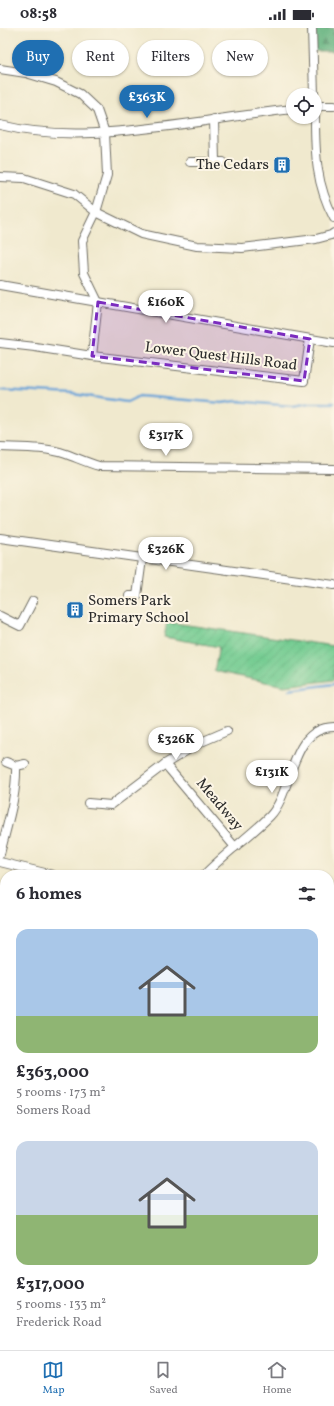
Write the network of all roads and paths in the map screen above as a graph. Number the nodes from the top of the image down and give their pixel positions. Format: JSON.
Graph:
{"nodes":[{"id":1,"x":312,"y":28,"type":"edge"},
{"id":2,"x":0,"y":69,"type":"edge"},
{"id":3,"x":314,"y":88,"type":"edge"},
{"id":4,"x":322,"y":106,"type":"edge"},
{"id":5,"x":334,"y":106,"type":"edge"},
{"id":6,"x":286,"y":110,"type":"edge"},
{"id":7,"x":214,"y":120,"type":"junction"},
{"id":8,"x":314,"y":124,"type":"edge"},
{"id":9,"x":0,"y":125,"type":"edge"},
{"id":10,"x":105,"y":133,"type":"junction"},
{"id":11,"x":190,"y":162,"type":"dead end"},
{"id":12,"x":0,"y":177,"type":"edge"},
{"id":13,"x":96,"y":212,"type":"junction"},
{"id":14,"x":334,"y":218,"type":"edge"},
{"id":15,"x":334,"y":233,"type":"edge"},
{"id":16,"x":0,"y":285,"type":"edge"},
{"id":17,"x":98,"y":302,"type":"junction"},
{"id":18,"x":310,"y":339,"type":"junction"},
{"id":19,"x":0,"y":343,"type":"edge"},
{"id":20,"x":334,"y":343,"type":"edge"},
{"id":21,"x":92,"y":356,"type":"junction"},
{"id":22,"x":0,"y":447,"type":"edge"},
{"id":23,"x":334,"y":469,"type":"edge"},
{"id":24,"x":0,"y":538,"type":"edge"},
{"id":25,"x":142,"y":559,"type":"junction"},
{"id":26,"x":334,"y":585,"type":"edge"},
{"id":27,"x":129,"y":596,"type":"dead end"},
{"id":28,"x":33,"y":601,"type":"dead end"},
{"id":29,"x":0,"y":616,"type":"edge"},
{"id":30,"x":334,"y":727,"type":"edge"},
{"id":31,"x":227,"y":731,"type":"dead end"},
{"id":32,"x":6,"y":762,"type":"dead end"},
{"id":33,"x":25,"y":764,"type":"dead end"},
{"id":34,"x":166,"y":764,"type":"junction"},
{"id":35,"x":16,"y":766,"type":"junction"},
{"id":36,"x":88,"y":803,"type":"dead end"},
{"id":37,"x":235,"y":847,"type":"junction"},
{"id":38,"x":0,"y":854,"type":"edge"},
{"id":39,"x":0,"y":862,"type":"edge"},
{"id":40,"x":33,"y":870,"type":"edge"},
{"id":41,"x":209,"y":870,"type":"edge"}],
"edges":[{"from":1,"to":3,"type":"street"},
{"from":2,"to":10,"type":"street"},
{"from":4,"to":5,"type":"street"},
{"from":6,"to":7,"type":"street"},
{"from":7,"to":10,"type":"street"},
{"from":7,"to":11,"type":"street"},
{"from":8,"to":14,"type":"street"},
{"from":9,"to":10,"type":"street"},
{"from":10,"to":13,"type":"street"},
{"from":12,"to":13,"type":"street"},
{"from":13,"to":15,"type":"street"},
{"from":13,"to":17,"type":"street"},
{"from":16,"to":17,"type":"street"},
{"from":17,"to":18,"type":"street"},
{"from":17,"to":21,"type":"street"},
{"from":18,"to":20,"type":"street"},
{"from":18,"to":21,"type":"street","name":"Lower Quest Hills Road"},
{"from":19,"to":21,"type":"street","name":"Lower Quest Hills Road"},
{"from":22,"to":23,"type":"street"},
{"from":24,"to":25,"type":"street"},
{"from":25,"to":26,"type":"street"},
{"from":25,"to":27,"type":"street"},
{"from":28,"to":29,"type":"street"},
{"from":30,"to":37,"type":"street"},
{"from":31,"to":34,"type":"street"},
{"from":32,"to":35,"type":"street"},
{"from":33,"to":35,"type":"street"},
{"from":34,"to":36,"type":"street"},
{"from":34,"to":37,"type":"street","name":"Meadway"},
{"from":35,"to":38,"type":"street"},
{"from":37,"to":41,"type":"street"},
{"from":39,"to":40,"type":"street"}]}
